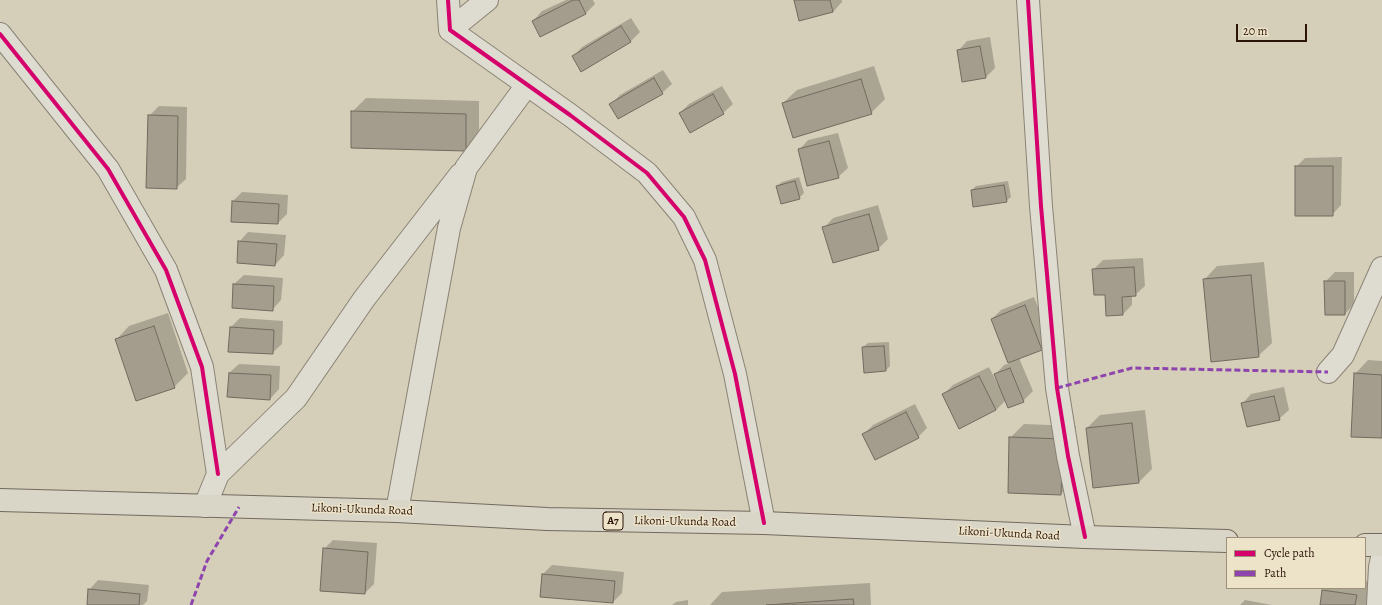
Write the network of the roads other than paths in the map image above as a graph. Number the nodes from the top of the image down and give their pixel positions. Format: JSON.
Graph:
{"nodes":[{"id":1,"x":448,"y":0,"type":"edge"},
{"id":2,"x":487,"y":0,"type":"edge"},
{"id":3,"x":1028,"y":0,"type":"edge"},
{"id":4,"x":450,"y":30,"type":"junction"},
{"id":5,"x":0,"y":34,"type":"edge"},
{"id":6,"x":527,"y":85,"type":"junction"},
{"id":7,"x":466,"y":168,"type":"junction"},
{"id":8,"x":1382,"y":268,"type":"edge"},
{"id":9,"x":1328,"y":372,"type":"dead end"},
{"id":10,"x":218,"y":474,"type":"junction"},
{"id":11,"x":0,"y":500,"type":"edge"},
{"id":12,"x":206,"y":506,"type":"junction"},
{"id":13,"x":397,"y":511,"type":"junction"},
{"id":14,"x":764,"y":523,"type":"junction"},
{"id":15,"x":1085,"y":537,"type":"junction"},
{"id":16,"x":1226,"y":540,"type":"edge"},
{"id":17,"x":1366,"y":545,"type":"edge"},
{"id":18,"x":1382,"y":545,"type":"edge"},
{"id":19,"x":1382,"y":558,"type":"edge"},
{"id":20,"x":1378,"y":605,"type":"edge"}],
"edges":[{"from":1,"to":4,"type":"street"},
{"from":2,"to":4,"type":"street"},
{"from":3,"to":15,"type":"street"},
{"from":4,"to":6,"type":"street"},
{"from":5,"to":10,"type":"street"},
{"from":6,"to":7,"type":"street"},
{"from":6,"to":14,"type":"street"},
{"from":7,"to":10,"type":"street"},
{"from":7,"to":13,"type":"street"},
{"from":8,"to":9,"type":"street"},
{"from":10,"to":12,"type":"street"},
{"from":11,"to":12,"type":"highway","name":"Likoni-Ukunda Road","number":"A7"},
{"from":12,"to":13,"type":"highway","name":"Likoni-Ukunda Road","number":"A7"},
{"from":13,"to":14,"type":"highway","name":"Likoni-Ukunda Road","number":"A7"},
{"from":14,"to":15,"type":"highway","name":"Likoni-Ukunda Road","number":"A7"},
{"from":15,"to":16,"type":"highway","name":"Likoni-Ukunda Road","number":"A7"},
{"from":17,"to":18,"type":"highway"},
{"from":19,"to":20,"type":"street"}]}
